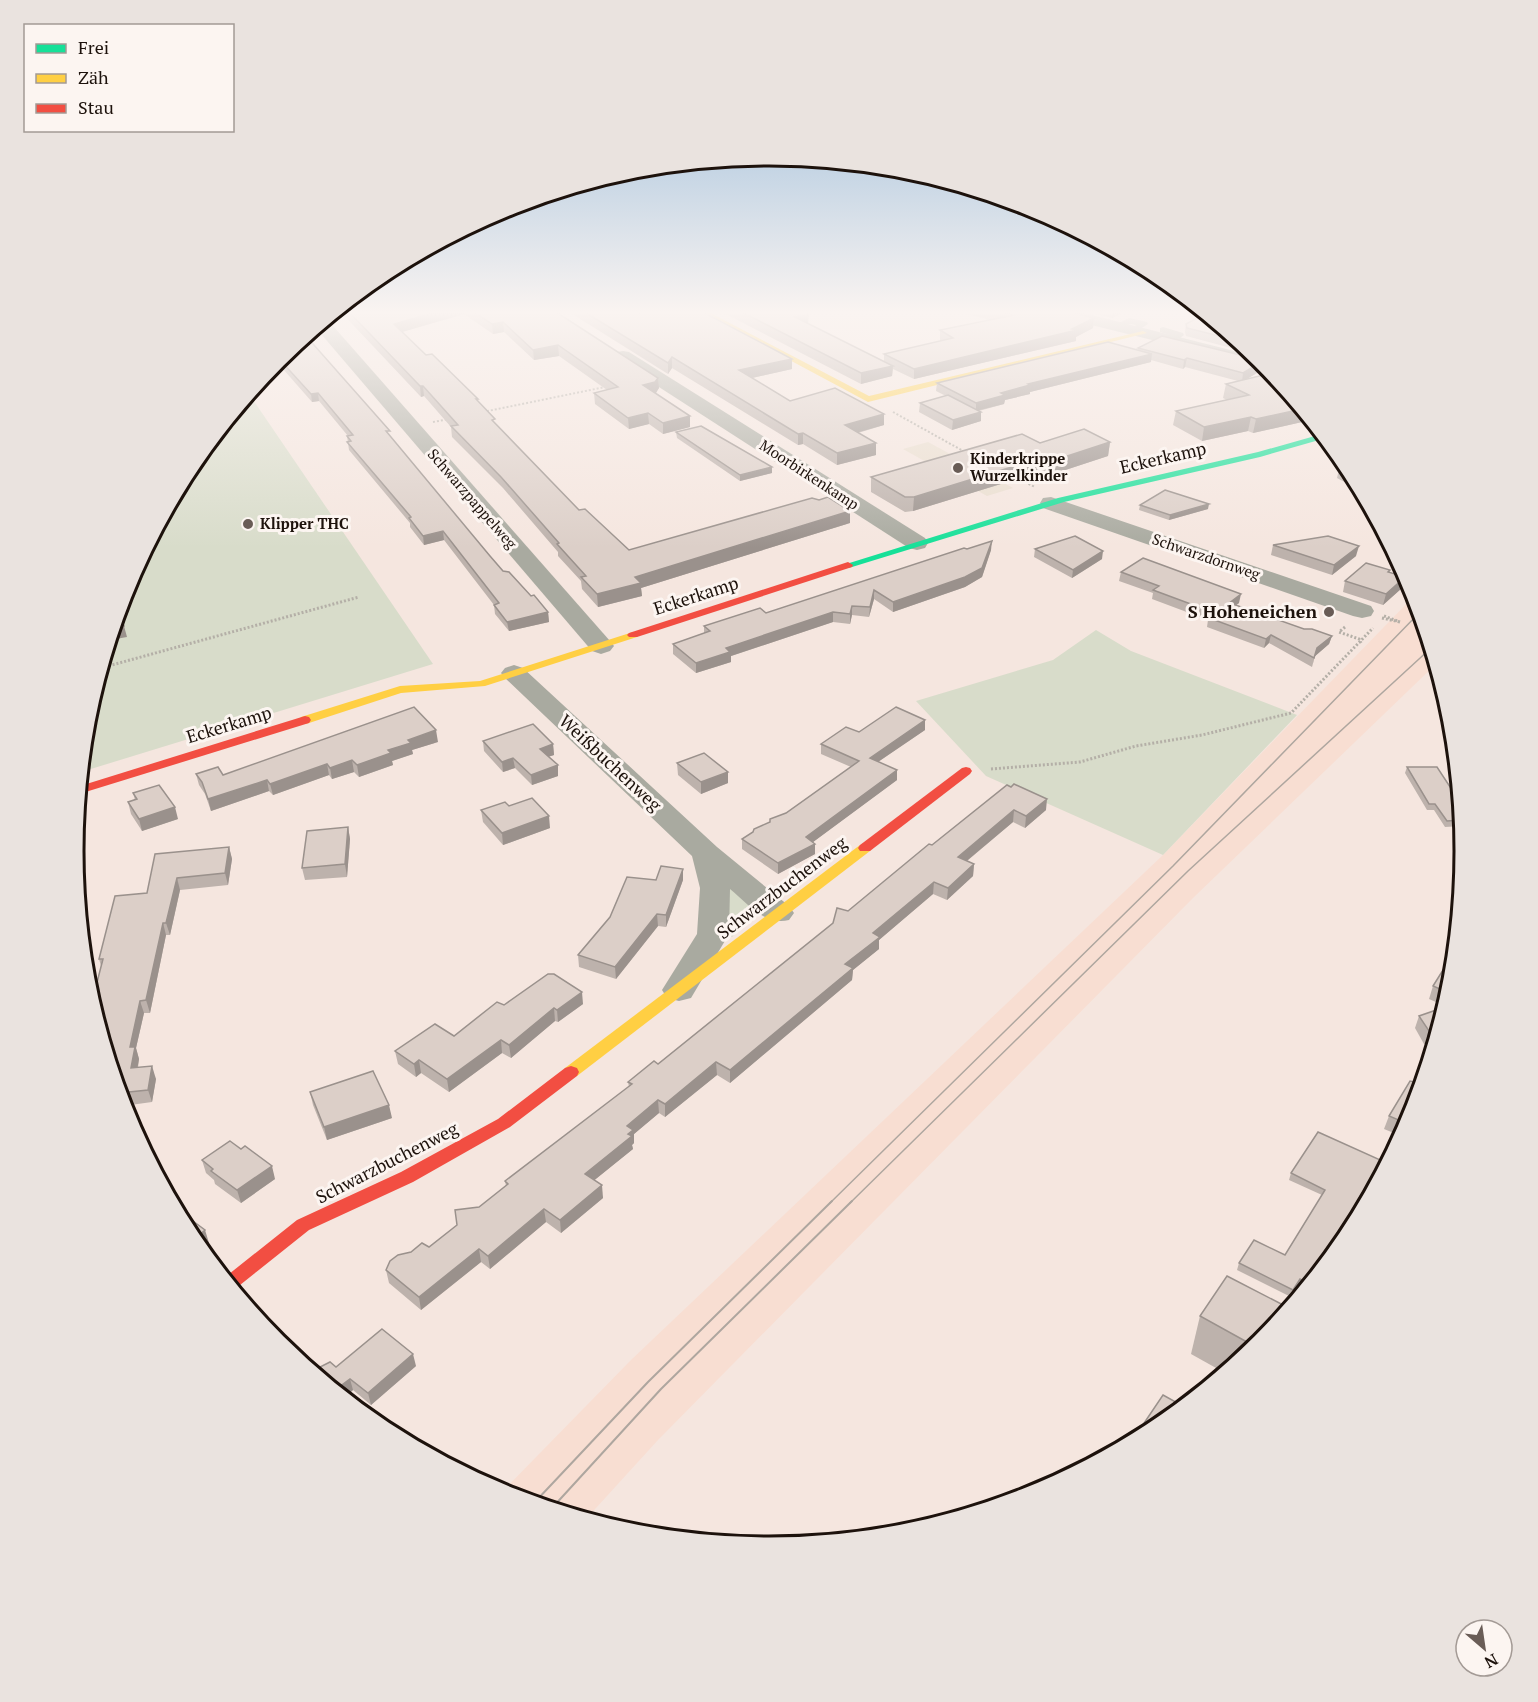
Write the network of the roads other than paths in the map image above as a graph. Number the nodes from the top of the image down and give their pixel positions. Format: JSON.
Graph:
{"nodes":[{"id":1,"x":377,"y":389,"type":"edge"},
{"id":2,"x":675,"y":389,"type":"edge"},
{"id":3,"x":850,"y":389,"type":"edge"},
{"id":4,"x":904,"y":389,"type":"edge"},
{"id":5,"x":1315,"y":438,"type":"edge"},
{"id":6,"x":1056,"y":501,"type":"junction"},
{"id":7,"x":917,"y":543,"type":"junction"},
{"id":8,"x":1372,"y":613,"type":"road end"},
{"id":9,"x":601,"y":646,"type":"junction"},
{"id":10,"x":514,"y":673,"type":"junction"},
{"id":11,"x":966,"y":771,"type":"road end"},
{"id":12,"x":87,"y":788,"type":"edge"},
{"id":13,"x":706,"y":853,"type":"junction"},
{"id":14,"x":778,"y":913,"type":"junction"},
{"id":15,"x":679,"y":990,"type":"junction"},
{"id":16,"x":235,"y":1279,"type":"edge"}],
"edges":[{"from":1,"to":9,"type":"street","name":"Schwarzpappelweg"},
{"from":2,"to":7,"type":"street","name":"Moorbirkenkamp"},
{"from":3,"to":4,"type":"street"},
{"from":5,"to":6,"type":"street","name":"Eckerkamp"},
{"from":6,"to":7,"type":"street","name":"Eckerkamp"},
{"from":6,"to":8,"type":"street","name":"Schwarzdornweg"},
{"from":7,"to":9,"type":"street","name":"Eckerkamp"},
{"from":9,"to":10,"type":"street","name":"Eckerkamp"},
{"from":10,"to":12,"type":"street","name":"Eckerkamp"},
{"from":10,"to":13,"type":"street","name":"Weißbuchenweg"},
{"from":11,"to":14,"type":"street","name":"Schwarzbuchenweg"},
{"from":13,"to":14,"type":"street","name":"Weißbuchenweg"},
{"from":13,"to":15,"type":"street"},
{"from":14,"to":15,"type":"street","name":"Schwarzbuchenweg"},
{"from":15,"to":16,"type":"street","name":"Schwarzbuchenweg"}]}
